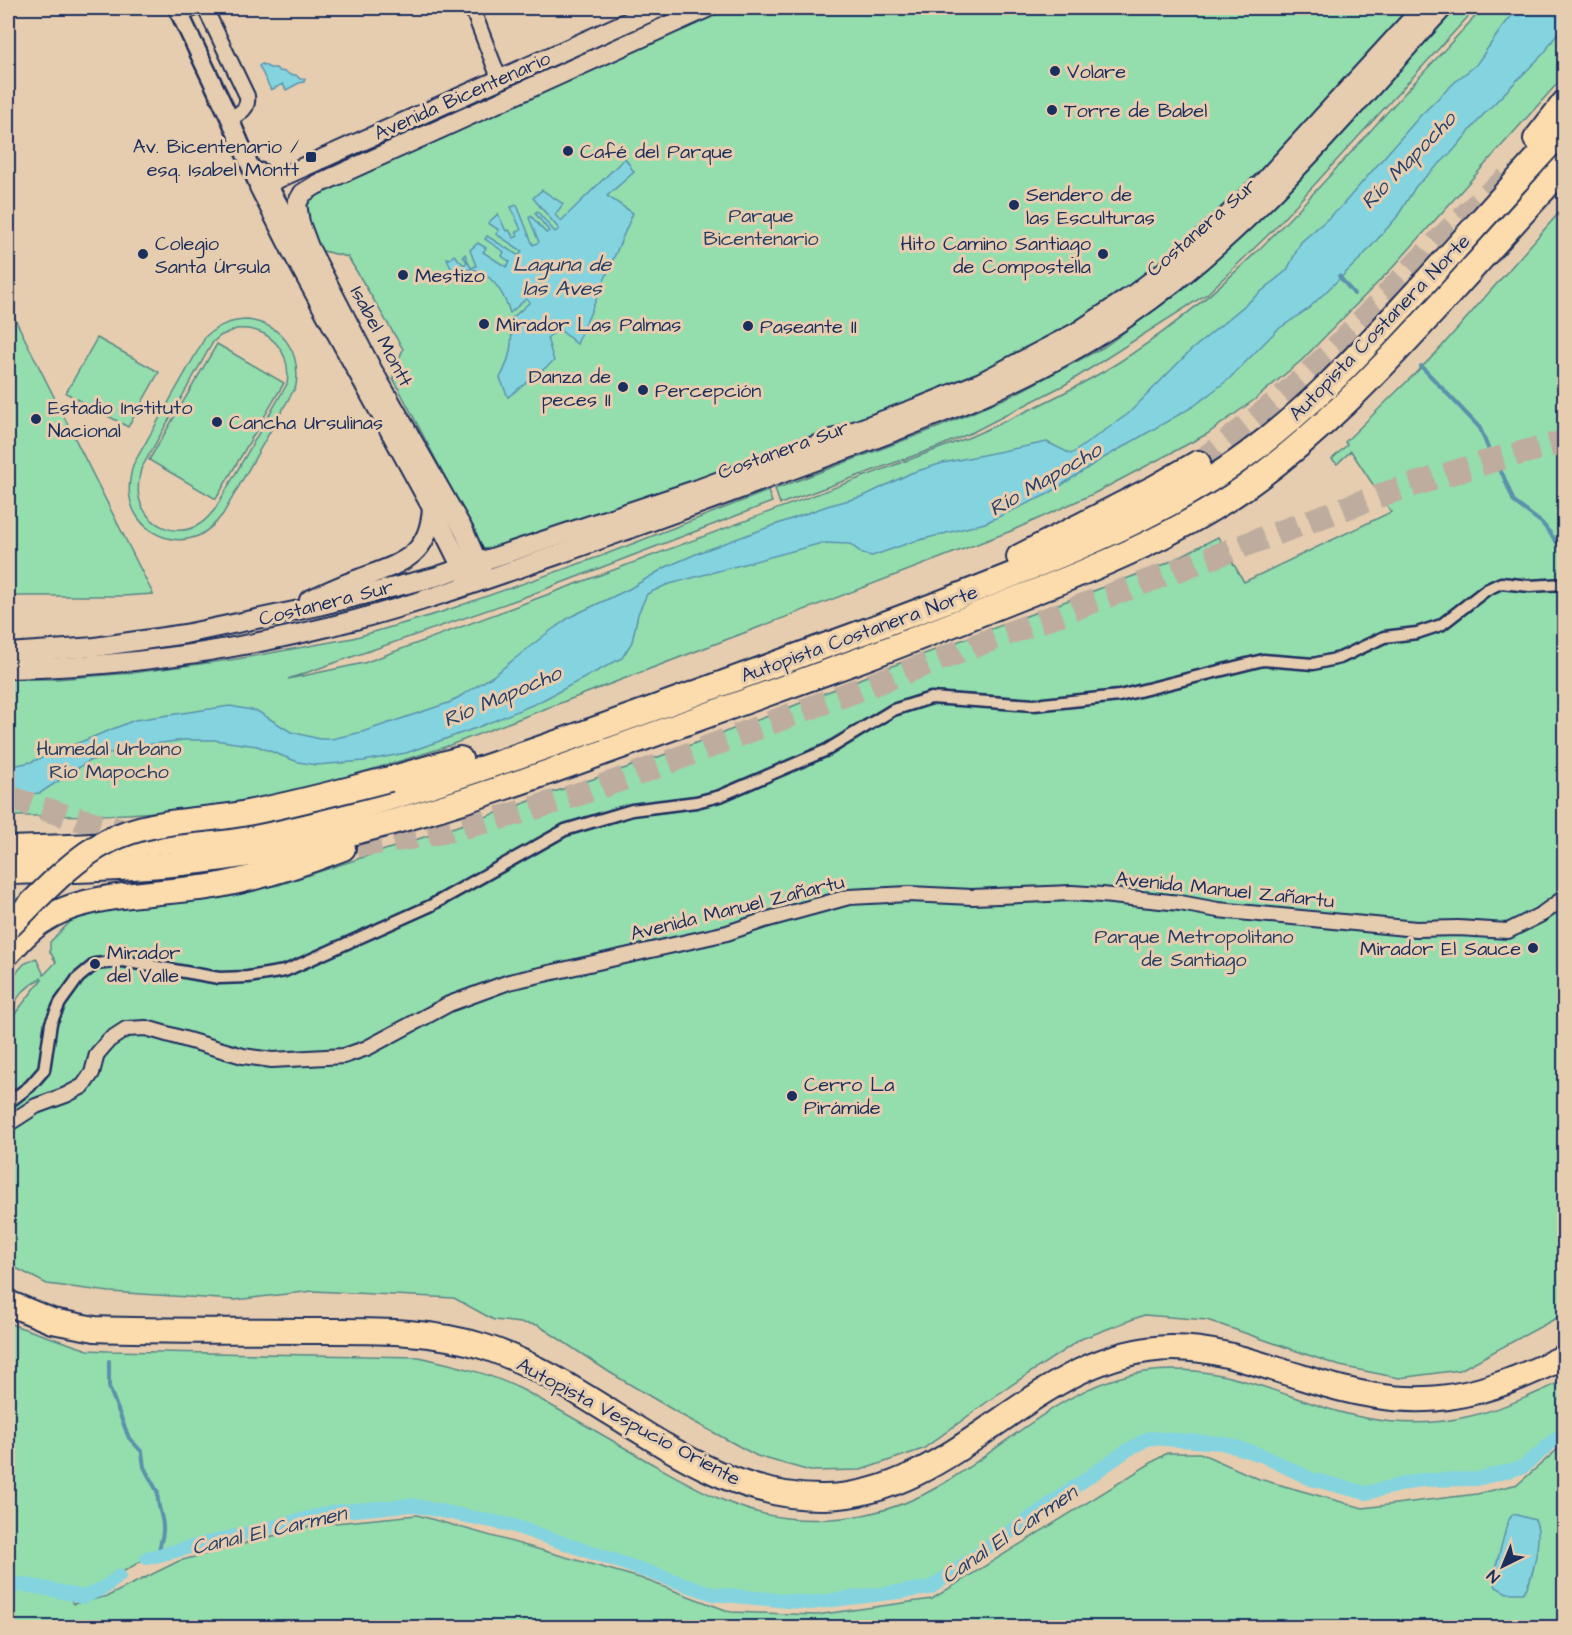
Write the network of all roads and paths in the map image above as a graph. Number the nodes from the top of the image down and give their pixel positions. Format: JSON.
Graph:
{"nodes":[{"id":1,"x":196,"y":8,"type":"edge"},
{"id":2,"x":205,"y":8,"type":"edge"},
{"id":3,"x":472,"y":8,"type":"edge"},
{"id":4,"x":659,"y":8,"type":"edge"},
{"id":5,"x":707,"y":8,"type":"edge"},
{"id":6,"x":1422,"y":8,"type":"edge"},
{"id":7,"x":1443,"y":8,"type":"edge"},
{"id":8,"x":178,"y":11,"type":"edge"},
{"id":9,"x":499,"y":78,"type":"junction"},
{"id":10,"x":1564,"y":103,"type":"edge"},
{"id":11,"x":230,"y":119,"type":"junction"},
{"id":12,"x":1564,"y":129,"type":"edge"},
{"id":13,"x":1564,"y":167,"type":"edge"},
{"id":14,"x":1564,"y":181,"type":"edge"},
{"id":15,"x":263,"y":185,"type":"junction"},
{"id":16,"x":1501,"y":238,"type":"junction"},
{"id":17,"x":1462,"y":241,"type":"junction"},
{"id":18,"x":316,"y":261,"type":"junction"},
{"id":19,"x":1197,"y":463,"type":"tunnel mouth"},
{"id":20,"x":432,"y":507,"type":"junction"},
{"id":21,"x":471,"y":564,"type":"junction"},
{"id":22,"x":478,"y":583,"type":"junction"},
{"id":23,"x":1564,"y":584,"type":"edge"},
{"id":24,"x":942,"y":604,"type":"junction"},
{"id":25,"x":279,"y":614,"type":"junction"},
{"id":26,"x":8,"y":653,"type":"edge"},
{"id":27,"x":8,"y":669,"type":"edge"},
{"id":28,"x":609,"y":725,"type":"junction"},
{"id":29,"x":448,"y":806,"type":"junction"},
{"id":30,"x":8,"y":849,"type":"edge"},
{"id":31,"x":321,"y":855,"type":"junction"},
{"id":32,"x":8,"y":872,"type":"edge"},
{"id":33,"x":8,"y":888,"type":"edge"},
{"id":34,"x":1564,"y":898,"type":"edge"},
{"id":35,"x":8,"y":927,"type":"edge"},
{"id":36,"x":8,"y":953,"type":"edge"},
{"id":37,"x":8,"y":1102,"type":"edge"},
{"id":38,"x":8,"y":1124,"type":"edge"},
{"id":39,"x":8,"y":1303,"type":"edge"},
{"id":40,"x":1564,"y":1357,"type":"edge"}],
"edges":[{"from":1,"to":8,"type":"street"},
{"from":2,"to":11,"type":"street"},
{"from":3,"to":9,"type":"street"},
{"from":4,"to":9,"type":"main road","name":"Avenida Bicentenario"},
{"from":5,"to":18,"type":"main road","name":"Avenida Bicentenario"},
{"from":6,"to":21,"type":"main road","name":"Costanera Sur"},
{"from":7,"to":22,"type":"main road","name":"Costanera Sur"},
{"from":8,"to":11,"type":"street","name":"Isabel Montt"},
{"from":9,"to":15,"type":"main road","name":"Avenida Bicentenario"},
{"from":10,"to":17,"type":"highway"},
{"from":11,"to":15,"type":"street","name":"Isabel Montt"},
{"from":12,"to":17,"type":"highway","name":"Autopista Costanera Norte"},
{"from":13,"to":16,"type":"highway","name":"Autopista Costanera Norte"},
{"from":14,"to":16,"type":"highway"},
{"from":15,"to":18,"type":"street","name":"Isabel Montt"},
{"from":15,"to":20,"type":"main road","name":"Isabel Montt"},
{"from":16,"to":29,"type":"highway","name":"Autopista Costanera Norte"},
{"from":17,"to":24,"type":"highway","name":"Autopista Costanera Norte"},
{"from":18,"to":21,"type":"main road","name":"Isabel Montt"},
{"from":19,"to":24,"type":"highway"},
{"from":20,"to":21,"type":"main road","name":"Isabel Montt"},
{"from":20,"to":25,"type":"main road"},
{"from":21,"to":22,"type":"main road","name":"Isabel Montt"},
{"from":21,"to":25,"type":"main road","name":"Costanera Sur"},
{"from":22,"to":27,"type":"main road","name":"Costanera Sur"},
{"from":23,"to":37,"type":"street"},
{"from":24,"to":28,"type":"highway","name":"Autopista Costanera Norte"},
{"from":25,"to":26,"type":"main road","name":"Costanera Sur"},
{"from":28,"to":30,"type":"highway","name":"Autopista Costanera Norte"},
{"from":28,"to":35,"type":"highway","bridge":true},
{"from":29,"to":31,"type":"highway"},
{"from":29,"to":32,"type":"highway","name":"Autopista Costanera Norte"},
{"from":31,"to":33,"type":"highway"},
{"from":31,"to":36,"type":"highway"},
{"from":34,"to":38,"type":"street","name":"Avenida Manuel Zañartu"},
{"from":39,"to":40,"type":"highway","name":"Autopista Vespucio Oriente"}]}
